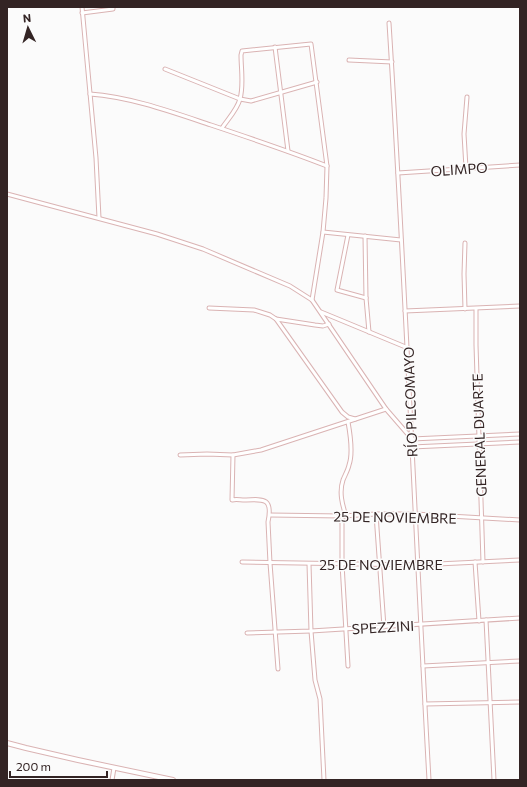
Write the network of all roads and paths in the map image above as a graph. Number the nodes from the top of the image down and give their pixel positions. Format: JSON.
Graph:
{"nodes":[{"id":1,"x":82,"y":7,"type":"edge"},
{"id":2,"x":113,"y":7,"type":"edge"},
{"id":3,"x":82,"y":13,"type":"junction"},
{"id":4,"x":389,"y":23,"type":"dead end"},
{"id":5,"x":275,"y":47,"type":"junction"},
{"id":6,"x":349,"y":60,"type":"dead end"},
{"id":7,"x":392,"y":62,"type":"junction"},
{"id":8,"x":165,"y":69,"type":"dead end"},
{"id":9,"x":317,"y":82,"type":"junction"},
{"id":10,"x":281,"y":93,"type":"junction"},
{"id":11,"x":90,"y":94,"type":"junction"},
{"id":12,"x":467,"y":97,"type":"dead end"},
{"id":13,"x":240,"y":100,"type":"junction"},
{"id":14,"x":222,"y":128,"type":"junction"},
{"id":15,"x":288,"y":151,"type":"junction"},
{"id":16,"x":520,"y":165,"type":"edge"},
{"id":17,"x":327,"y":166,"type":"junction"},
{"id":18,"x":466,"y":168,"type":"junction"},
{"id":19,"x":398,"y":173,"type":"junction"},
{"id":20,"x":7,"y":194,"type":"edge"},
{"id":21,"x":99,"y":218,"type":"junction"},
{"id":22,"x":323,"y":232,"type":"junction"},
{"id":23,"x":348,"y":235,"type":"junction"},
{"id":24,"x":365,"y":236,"type":"junction"},
{"id":25,"x":401,"y":240,"type":"junction"},
{"id":26,"x":465,"y":243,"type":"dead end"},
{"id":27,"x":366,"y":298,"type":"junction"},
{"id":28,"x":312,"y":300,"type":"junction"},
{"id":29,"x":520,"y":306,"type":"edge"},
{"id":30,"x":209,"y":308,"type":"dead end"},
{"id":31,"x":465,"y":309,"type":"junction"},
{"id":32,"x":476,"y":309,"type":"junction"},
{"id":33,"x":405,"y":311,"type":"junction"},
{"id":34,"x":320,"y":312,"type":"junction"},
{"id":35,"x":276,"y":319,"type":"junction"},
{"id":36,"x":329,"y":324,"type":"junction"},
{"id":37,"x":368,"y":332,"type":"junction"},
{"id":38,"x":408,"y":348,"type":"junction"},
{"id":39,"x":386,"y":409,"type":"junction"},
{"id":40,"x":355,"y":419,"type":"junction"},
{"id":41,"x":348,"y":422,"type":"junction"},
{"id":42,"x":520,"y":434,"type":"edge"},
{"id":43,"x":479,"y":436,"type":"junction"},
{"id":44,"x":412,"y":439,"type":"junction"},
{"id":45,"x":520,"y":442,"type":"edge"},
{"id":46,"x":479,"y":444,"type":"junction"},
{"id":47,"x":412,"y":447,"type":"junction"},
{"id":48,"x":180,"y":455,"type":"dead end"},
{"id":49,"x":233,"y":455,"type":"junction"},
{"id":50,"x":376,"y":514,"type":"junction"},
{"id":51,"x":415,"y":514,"type":"junction"},
{"id":52,"x":270,"y":515,"type":"junction"},
{"id":53,"x":344,"y":516,"type":"junction"},
{"id":54,"x":481,"y":518,"type":"junction"},
{"id":55,"x":520,"y":520,"type":"edge"},
{"id":56,"x":520,"y":560,"type":"edge"},
{"id":57,"x":242,"y":562,"type":"dead end"},
{"id":58,"x":475,"y":562,"type":"junction"},
{"id":59,"x":483,"y":562,"type":"junction"},
{"id":60,"x":270,"y":563,"type":"junction"},
{"id":61,"x":309,"y":564,"type":"junction"},
{"id":62,"x":342,"y":564,"type":"junction"},
{"id":63,"x":380,"y":564,"type":"junction"},
{"id":64,"x":417,"y":565,"type":"junction"},
{"id":65,"x":520,"y":618,"type":"edge"},
{"id":66,"x":486,"y":620,"type":"junction"},
{"id":67,"x":478,"y":621,"type":"junction"},
{"id":68,"x":420,"y":625,"type":"junction"},
{"id":69,"x":384,"y":627,"type":"junction"},
{"id":70,"x":346,"y":629,"type":"junction"},
{"id":71,"x":311,"y":631,"type":"junction"},
{"id":72,"x":275,"y":632,"type":"junction"},
{"id":73,"x":247,"y":633,"type":"dead end"},
{"id":74,"x":520,"y":661,"type":"edge"},
{"id":75,"x":488,"y":662,"type":"junction"},
{"id":76,"x":348,"y":666,"type":"dead end"},
{"id":77,"x":423,"y":666,"type":"junction"},
{"id":78,"x":278,"y":669,"type":"dead end"},
{"id":79,"x":520,"y":702,"type":"edge"},
{"id":80,"x":490,"y":703,"type":"junction"},
{"id":81,"x":425,"y":704,"type":"junction"},
{"id":82,"x":7,"y":742,"type":"edge"},
{"id":83,"x":114,"y":768,"type":"junction"},
{"id":84,"x":112,"y":780,"type":"edge"},
{"id":85,"x":173,"y":780,"type":"edge"},
{"id":86,"x":324,"y":780,"type":"edge"},
{"id":87,"x":429,"y":780,"type":"edge"},
{"id":88,"x":494,"y":780,"type":"edge"}],
"edges":[{"from":1,"to":3,"type":"street"},
{"from":2,"to":3,"type":"street"},
{"from":3,"to":11,"type":"street"},
{"from":4,"to":7,"type":"street","name":"RÍO PILCOMAYO"},
{"from":5,"to":9,"type":"street"},
{"from":5,"to":10,"type":"street"},
{"from":5,"to":13,"type":"street"},
{"from":6,"to":7,"type":"street"},
{"from":7,"to":19,"type":"street","name":"RÍO PILCOMAYO"},
{"from":8,"to":13,"type":"street"},
{"from":9,"to":10,"type":"street"},
{"from":9,"to":17,"type":"street"},
{"from":10,"to":13,"type":"street"},
{"from":10,"to":15,"type":"street"},
{"from":11,"to":14,"type":"street"},
{"from":11,"to":21,"type":"street"},
{"from":12,"to":18,"type":"street"},
{"from":13,"to":14,"type":"street"},
{"from":14,"to":15,"type":"street"},
{"from":15,"to":17,"type":"street"},
{"from":16,"to":18,"type":"street","name":"OLIMPO"},
{"from":17,"to":22,"type":"street"},
{"from":18,"to":19,"type":"street","name":"OLIMPO"},
{"from":19,"to":25,"type":"street","name":"RÍO PILCOMAYO"},
{"from":20,"to":21,"type":"street"},
{"from":21,"to":28,"type":"street"},
{"from":22,"to":23,"type":"street"},
{"from":22,"to":28,"type":"street"},
{"from":23,"to":24,"type":"street"},
{"from":23,"to":27,"type":"street"},
{"from":24,"to":25,"type":"street"},
{"from":24,"to":27,"type":"street"},
{"from":25,"to":33,"type":"street","name":"RÍO PILCOMAYO"},
{"from":26,"to":31,"type":"street"},
{"from":27,"to":37,"type":"street"},
{"from":28,"to":34,"type":"street"},
{"from":29,"to":32,"type":"street"},
{"from":30,"to":35,"type":"street"},
{"from":31,"to":32,"type":"street"},
{"from":31,"to":33,"type":"street"},
{"from":32,"to":43,"type":"street","name":"GENERAL DUARTE"},
{"from":33,"to":38,"type":"street","name":"RÍO PILCOMAYO"},
{"from":34,"to":36,"type":"street"},
{"from":34,"to":37,"type":"street"},
{"from":35,"to":36,"type":"street"},
{"from":35,"to":40,"type":"street"},
{"from":36,"to":39,"type":"street"},
{"from":37,"to":38,"type":"street"},
{"from":38,"to":44,"type":"street","name":"RÍO PILCOMAYO"},
{"from":39,"to":40,"type":"street"},
{"from":39,"to":44,"type":"street"},
{"from":40,"to":41,"type":"street"},
{"from":41,"to":49,"type":"street"},
{"from":41,"to":53,"type":"street"},
{"from":42,"to":43,"type":"street"},
{"from":43,"to":44,"type":"street"},
{"from":43,"to":46,"type":"street","name":"GENERAL DUARTE"},
{"from":44,"to":47,"type":"street","name":"RÍO PILCOMAYO"},
{"from":45,"to":46,"type":"street"},
{"from":46,"to":47,"type":"street"},
{"from":46,"to":54,"type":"street","name":"GENERAL DUARTE"},
{"from":47,"to":51,"type":"street","name":"RÍO PILCOMAYO"},
{"from":48,"to":49,"type":"street"},
{"from":49,"to":52,"type":"street"},
{"from":50,"to":51,"type":"street","name":"25 DE NOVIEMBRE"},
{"from":50,"to":53,"type":"street","name":"25 DE NOVIEMBRE"},
{"from":50,"to":63,"type":"street"},
{"from":51,"to":54,"type":"street","name":"25 DE NOVIEMBRE"},
{"from":51,"to":64,"type":"street","name":"RÍO PILCOMAYO"},
{"from":52,"to":53,"type":"street","name":"25 DE NOVIEMBRE"},
{"from":52,"to":60,"type":"street"},
{"from":53,"to":62,"type":"street"},
{"from":54,"to":55,"type":"street","name":"25 DE NOVIEMBRE"},
{"from":54,"to":59,"type":"street","name":"GENERAL DUARTE"},
{"from":56,"to":59,"type":"street","name":"25 DE NOVIEMBRE"},
{"from":57,"to":60,"type":"street","name":"25 DE NOVIEMBRE"},
{"from":58,"to":59,"type":"street","name":"25 DE NOVIEMBRE"},
{"from":58,"to":64,"type":"street","name":"25 DE NOVIEMBRE"},
{"from":58,"to":67,"type":"street"},
{"from":60,"to":61,"type":"street","name":"25 DE NOVIEMBRE"},
{"from":60,"to":72,"type":"street"},
{"from":61,"to":62,"type":"street","name":"25 DE NOVIEMBRE"},
{"from":61,"to":71,"type":"street"},
{"from":62,"to":63,"type":"street","name":"25 DE NOVIEMBRE"},
{"from":62,"to":70,"type":"street"},
{"from":63,"to":64,"type":"street","name":"25 DE NOVIEMBRE"},
{"from":63,"to":69,"type":"street"},
{"from":64,"to":68,"type":"street","name":"RÍO PILCOMAYO"},
{"from":65,"to":66,"type":"street","name":"SPEZZINI"},
{"from":66,"to":67,"type":"street","name":"SPEZZINI"},
{"from":66,"to":75,"type":"street"},
{"from":67,"to":68,"type":"street","name":"SPEZZINI"},
{"from":68,"to":69,"type":"street","name":"SPEZZINI"},
{"from":68,"to":77,"type":"street","name":"RÍO PILCOMAYO"},
{"from":69,"to":70,"type":"street","name":"SPEZZINI"},
{"from":70,"to":71,"type":"street","name":"SPEZZINI"},
{"from":70,"to":76,"type":"street"},
{"from":71,"to":72,"type":"street","name":"SPEZZINI"},
{"from":71,"to":86,"type":"street"},
{"from":72,"to":73,"type":"street","name":"SPEZZINI"},
{"from":72,"to":78,"type":"street"},
{"from":74,"to":75,"type":"street"},
{"from":75,"to":77,"type":"street"},
{"from":75,"to":80,"type":"street"},
{"from":77,"to":81,"type":"street","name":"RÍO PILCOMAYO"},
{"from":79,"to":80,"type":"street"},
{"from":80,"to":81,"type":"street"},
{"from":80,"to":88,"type":"street"},
{"from":81,"to":87,"type":"street","name":"RÍO PILCOMAYO"},
{"from":82,"to":83,"type":"street"},
{"from":83,"to":84,"type":"street"},
{"from":83,"to":85,"type":"street"}]}
